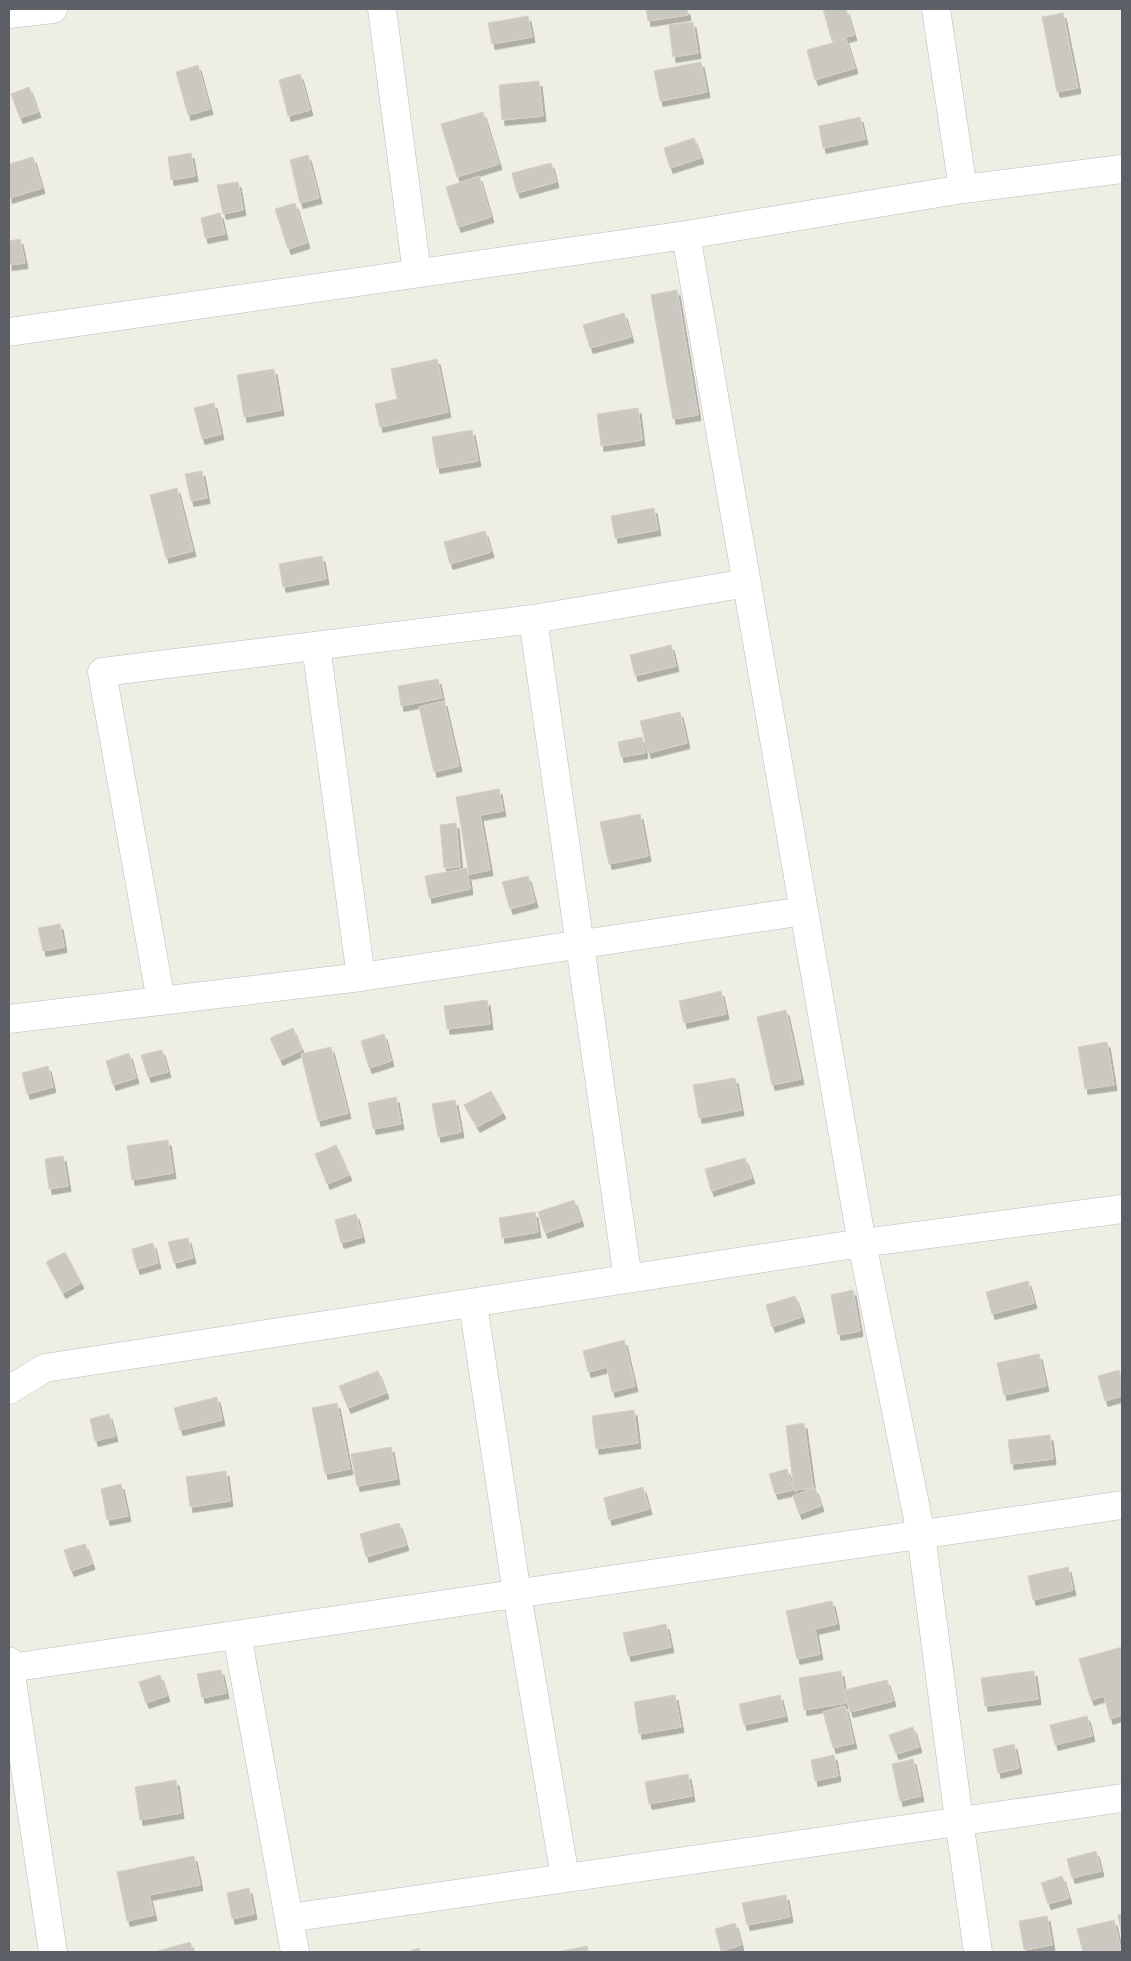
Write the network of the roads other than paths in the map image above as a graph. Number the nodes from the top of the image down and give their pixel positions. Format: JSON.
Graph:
{"nodes":[{"id":1,"x":52,"y":9,"type":"edge"},
{"id":2,"x":382,"y":9,"type":"edge"},
{"id":3,"x":936,"y":9,"type":"edge"},
{"id":4,"x":16,"y":12,"type":"edge"},
{"id":5,"x":1122,"y":169,"type":"edge"},
{"id":6,"x":963,"y":189,"type":"junction"},
{"id":7,"x":686,"y":235,"type":"junction"},
{"id":8,"x":417,"y":273,"type":"junction"},
{"id":9,"x":9,"y":332,"type":"edge"},
{"id":10,"x":747,"y":583,"type":"junction"},
{"id":11,"x":533,"y":619,"type":"junction"},
{"id":12,"x":316,"y":646,"type":"junction"},
{"id":13,"x":804,"y":911,"type":"junction"},
{"id":14,"x":580,"y":944,"type":"junction"},
{"id":15,"x":361,"y":976,"type":"junction"},
{"id":16,"x":161,"y":1001,"type":"junction"},
{"id":17,"x":9,"y":1019,"type":"edge"},
{"id":18,"x":1122,"y":1210,"type":"edge"},
{"id":19,"x":862,"y":1243,"type":"junction"},
{"id":20,"x":628,"y":1279,"type":"junction"},
{"id":21,"x":473,"y":1304,"type":"junction"},
{"id":22,"x":9,"y":1390,"type":"edge"},
{"id":23,"x":1122,"y":1505,"type":"edge"},
{"id":24,"x":921,"y":1534,"type":"junction"},
{"id":25,"x":517,"y":1594,"type":"junction"},
{"id":26,"x":237,"y":1635,"type":"junction"},
{"id":27,"x":10,"y":1665,"type":"edge"},
{"id":28,"x":1122,"y":1798,"type":"edge"},
{"id":29,"x":959,"y":1820,"type":"junction"},
{"id":30,"x":565,"y":1877,"type":"junction"},
{"id":31,"x":289,"y":1918,"type":"junction"},
{"id":32,"x":53,"y":1952,"type":"edge"},
{"id":33,"x":295,"y":1952,"type":"edge"},
{"id":34,"x":978,"y":1952,"type":"edge"}],
"edges":[{"from":1,"to":4,"type":"street"},
{"from":2,"to":8,"type":"street"},
{"from":3,"to":6,"type":"street"},
{"from":5,"to":6,"type":"street"},
{"from":6,"to":7,"type":"street"},
{"from":7,"to":8,"type":"street"},
{"from":7,"to":10,"type":"street"},
{"from":8,"to":9,"type":"street"},
{"from":10,"to":11,"type":"street"},
{"from":10,"to":13,"type":"street"},
{"from":11,"to":12,"type":"street"},
{"from":11,"to":14,"type":"street"},
{"from":12,"to":15,"type":"street"},
{"from":12,"to":16,"type":"street"},
{"from":13,"to":14,"type":"street"},
{"from":13,"to":19,"type":"street"},
{"from":14,"to":15,"type":"street"},
{"from":14,"to":20,"type":"street"},
{"from":15,"to":16,"type":"street"},
{"from":16,"to":17,"type":"street"},
{"from":18,"to":19,"type":"street"},
{"from":19,"to":20,"type":"street"},
{"from":19,"to":24,"type":"street"},
{"from":20,"to":21,"type":"street"},
{"from":21,"to":22,"type":"street"},
{"from":21,"to":25,"type":"street"},
{"from":23,"to":24,"type":"street"},
{"from":24,"to":25,"type":"street"},
{"from":24,"to":29,"type":"street"},
{"from":25,"to":26,"type":"street"},
{"from":25,"to":30,"type":"street"},
{"from":26,"to":27,"type":"street"},
{"from":26,"to":31,"type":"street"},
{"from":27,"to":32,"type":"street"},
{"from":28,"to":29,"type":"street"},
{"from":29,"to":30,"type":"street"},
{"from":29,"to":34,"type":"street"},
{"from":30,"to":31,"type":"street"},
{"from":31,"to":33,"type":"street"}]}
